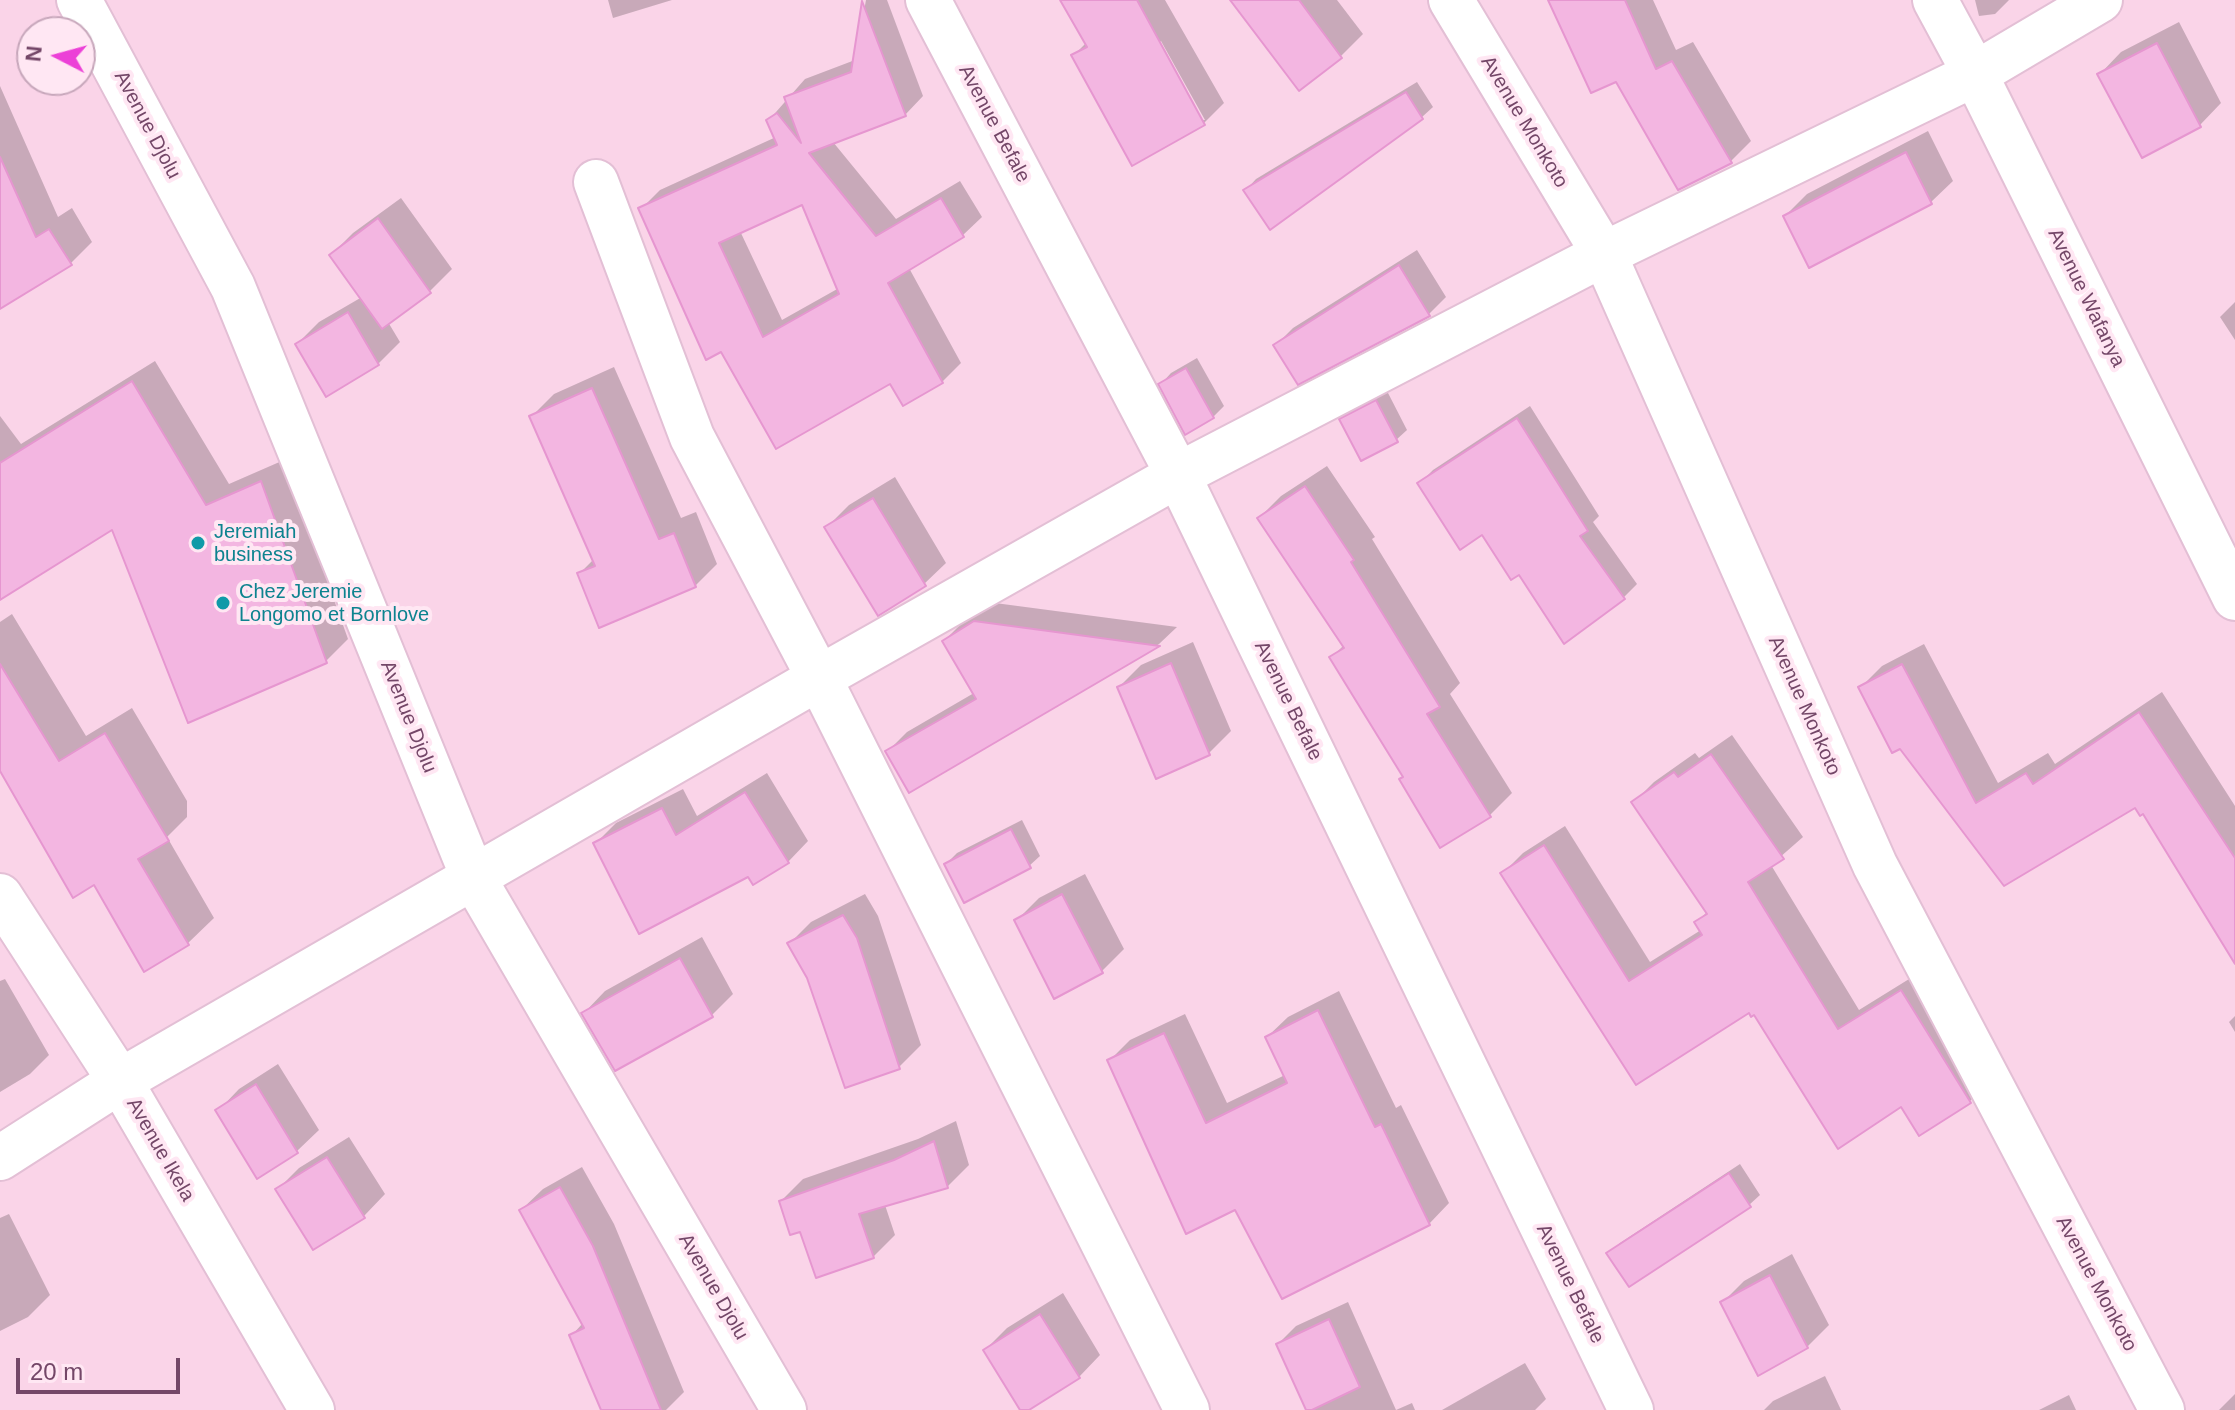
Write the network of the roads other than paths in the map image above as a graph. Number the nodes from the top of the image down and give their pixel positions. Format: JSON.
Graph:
{"nodes":[{"id":1,"x":79,"y":0,"type":"edge"},
{"id":2,"x":928,"y":0,"type":"edge"},
{"id":3,"x":1451,"y":0,"type":"edge"},
{"id":4,"x":1935,"y":0,"type":"edge"},
{"id":5,"x":2100,"y":0,"type":"edge"},
{"id":6,"x":1975,"y":74,"type":"junction"},
{"id":7,"x":596,"y":182,"type":"dead end"},
{"id":8,"x":1604,"y":254,"type":"junction"},
{"id":9,"x":1178,"y":475,"type":"junction"},
{"id":10,"x":2235,"y":598,"type":"edge"},
{"id":11,"x":819,"y":678,"type":"junction"},
{"id":12,"x":473,"y":877,"type":"junction"},
{"id":13,"x":0,"y":896,"type":"edge"},
{"id":14,"x":120,"y":1081,"type":"junction"},
{"id":15,"x":0,"y":1158,"type":"edge"},
{"id":16,"x":312,"y":1410,"type":"edge"},
{"id":17,"x":784,"y":1410,"type":"edge"},
{"id":18,"x":1187,"y":1410,"type":"edge"},
{"id":19,"x":1631,"y":1410,"type":"edge"},
{"id":20,"x":2162,"y":1410,"type":"edge"}],
"edges":[{"from":1,"to":12,"type":"street","name":"Avenue Djolu"},
{"from":2,"to":9,"type":"street","name":"Avenue Befale"},
{"from":3,"to":8,"type":"street","name":"Avenue Monkoto"},
{"from":4,"to":6,"type":"street","name":"Avenue Wafanya"},
{"from":5,"to":6,"type":"street"},
{"from":6,"to":8,"type":"street"},
{"from":6,"to":10,"type":"street","name":"Avenue Wafanya"},
{"from":7,"to":11,"type":"street"},
{"from":8,"to":9,"type":"street"},
{"from":8,"to":20,"type":"street","name":"Avenue Monkoto"},
{"from":9,"to":11,"type":"street"},
{"from":9,"to":19,"type":"street","name":"Avenue Befale"},
{"from":11,"to":12,"type":"street"},
{"from":11,"to":18,"type":"street"},
{"from":12,"to":14,"type":"street"},
{"from":12,"to":17,"type":"street","name":"Avenue Djolu"},
{"from":13,"to":14,"type":"street","name":"Avenue Ikela"},
{"from":14,"to":15,"type":"street"},
{"from":14,"to":16,"type":"street","name":"Avenue Ikela"}]}
